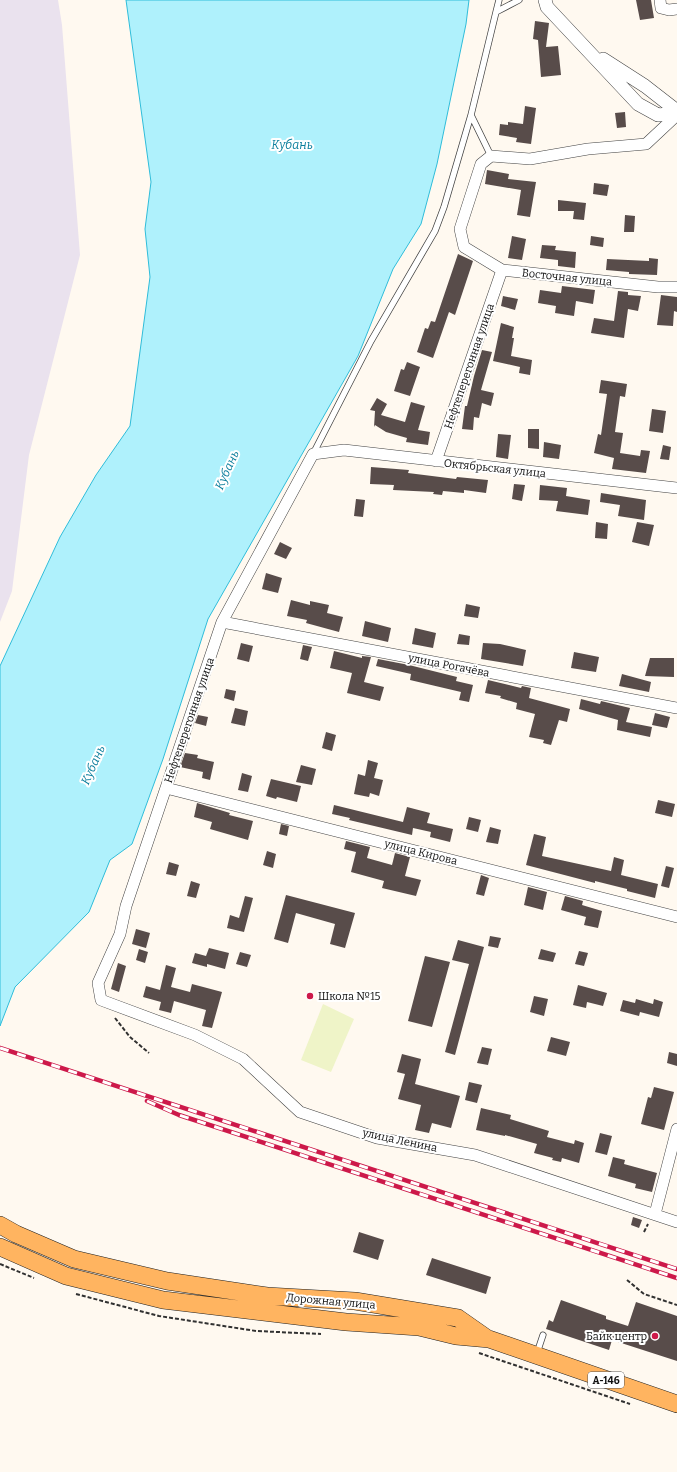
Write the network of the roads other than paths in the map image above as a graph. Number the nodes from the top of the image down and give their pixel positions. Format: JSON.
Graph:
{"nodes":[{"id":1,"x":499,"y":0,"type":"edge"},
{"id":2,"x":519,"y":0,"type":"edge"},
{"id":3,"x":545,"y":0,"type":"edge"},
{"id":4,"x":660,"y":0,"type":"edge"},
{"id":5,"x":677,"y":8,"type":"edge"},
{"id":6,"x":496,"y":12,"type":"junction"},
{"id":7,"x":587,"y":50,"type":"junction"},
{"id":8,"x":677,"y":113,"type":"edge"},
{"id":9,"x":471,"y":115,"type":"junction"},
{"id":10,"x":491,"y":156,"type":"junction"},
{"id":11,"x":502,"y":270,"type":"junction"},
{"id":12,"x":677,"y":288,"type":"edge"},
{"id":13,"x":313,"y":454,"type":"junction"},
{"id":14,"x":436,"y":461,"type":"junction"},
{"id":15,"x":677,"y":488,"type":"edge"},
{"id":16,"x":222,"y":622,"type":"junction"},
{"id":17,"x":677,"y":708,"type":"edge"},
{"id":18,"x":166,"y":788,"type":"junction"},
{"id":19,"x":677,"y":917,"type":"edge"},
{"id":20,"x":101,"y":1000,"type":"joint"},
{"id":21,"x":677,"y":1129,"type":"edge"},
{"id":22,"x":655,"y":1214,"type":"junction"},
{"id":23,"x":677,"y":1222,"type":"edge"},
{"id":24,"x":0,"y":1225,"type":"edge"},
{"id":25,"x":0,"y":1247,"type":"edge"},
{"id":26,"x":543,"y":1334,"type":"dead end"},
{"id":27,"x":488,"y":1339,"type":"junction"},
{"id":28,"x":536,"y":1356,"type":"junction"},
{"id":29,"x":677,"y":1404,"type":"edge"}],
"edges":[{"from":1,"to":6,"type":"lane"},
{"from":2,"to":6,"type":"lane"},
{"from":3,"to":7,"type":"street"},
{"from":4,"to":5,"type":"street"},
{"from":6,"to":9,"type":"lane"},
{"from":7,"to":8,"type":"street"},
{"from":7,"to":8,"type":"street"},
{"from":8,"to":10,"type":"street"},
{"from":9,"to":10,"type":"lane"},
{"from":9,"to":13,"type":"lane"},
{"from":10,"to":11,"type":"street","name":"Восточная улица"},
{"from":11,"to":12,"type":"street","name":"Восточная улица"},
{"from":11,"to":14,"type":"street","name":"Нефтеперегонная улица"},
{"from":13,"to":14,"type":"street","name":"Октябрьская улица"},
{"from":13,"to":16,"type":"street","name":"Нефтеперегонная улица"},
{"from":14,"to":15,"type":"street","name":"Октябрьская улица"},
{"from":16,"to":17,"type":"street","name":"улица Рогачёва"},
{"from":16,"to":18,"type":"street","name":"Нефтеперегонная улица"},
{"from":18,"to":19,"type":"street","name":"улица Кирова"},
{"from":18,"to":20,"type":"street","name":"Нефтеперегонная улица"},
{"from":20,"to":22,"type":"street","name":"улица Ленина"},
{"from":21,"to":22,"type":"street"},
{"from":22,"to":23,"type":"street","name":"улица Ленина"},
{"from":24,"to":27,"type":"main road","name":"Дорожная улица"},
{"from":25,"to":27,"type":"main road","name":"Дорожная улица"},
{"from":26,"to":28,"type":"lane"},
{"from":27,"to":28,"type":"main road","name":"Дорожная улица","number":"А-146"},
{"from":28,"to":29,"type":"main road","name":"Дорожная улица","number":"А-146"}]}
